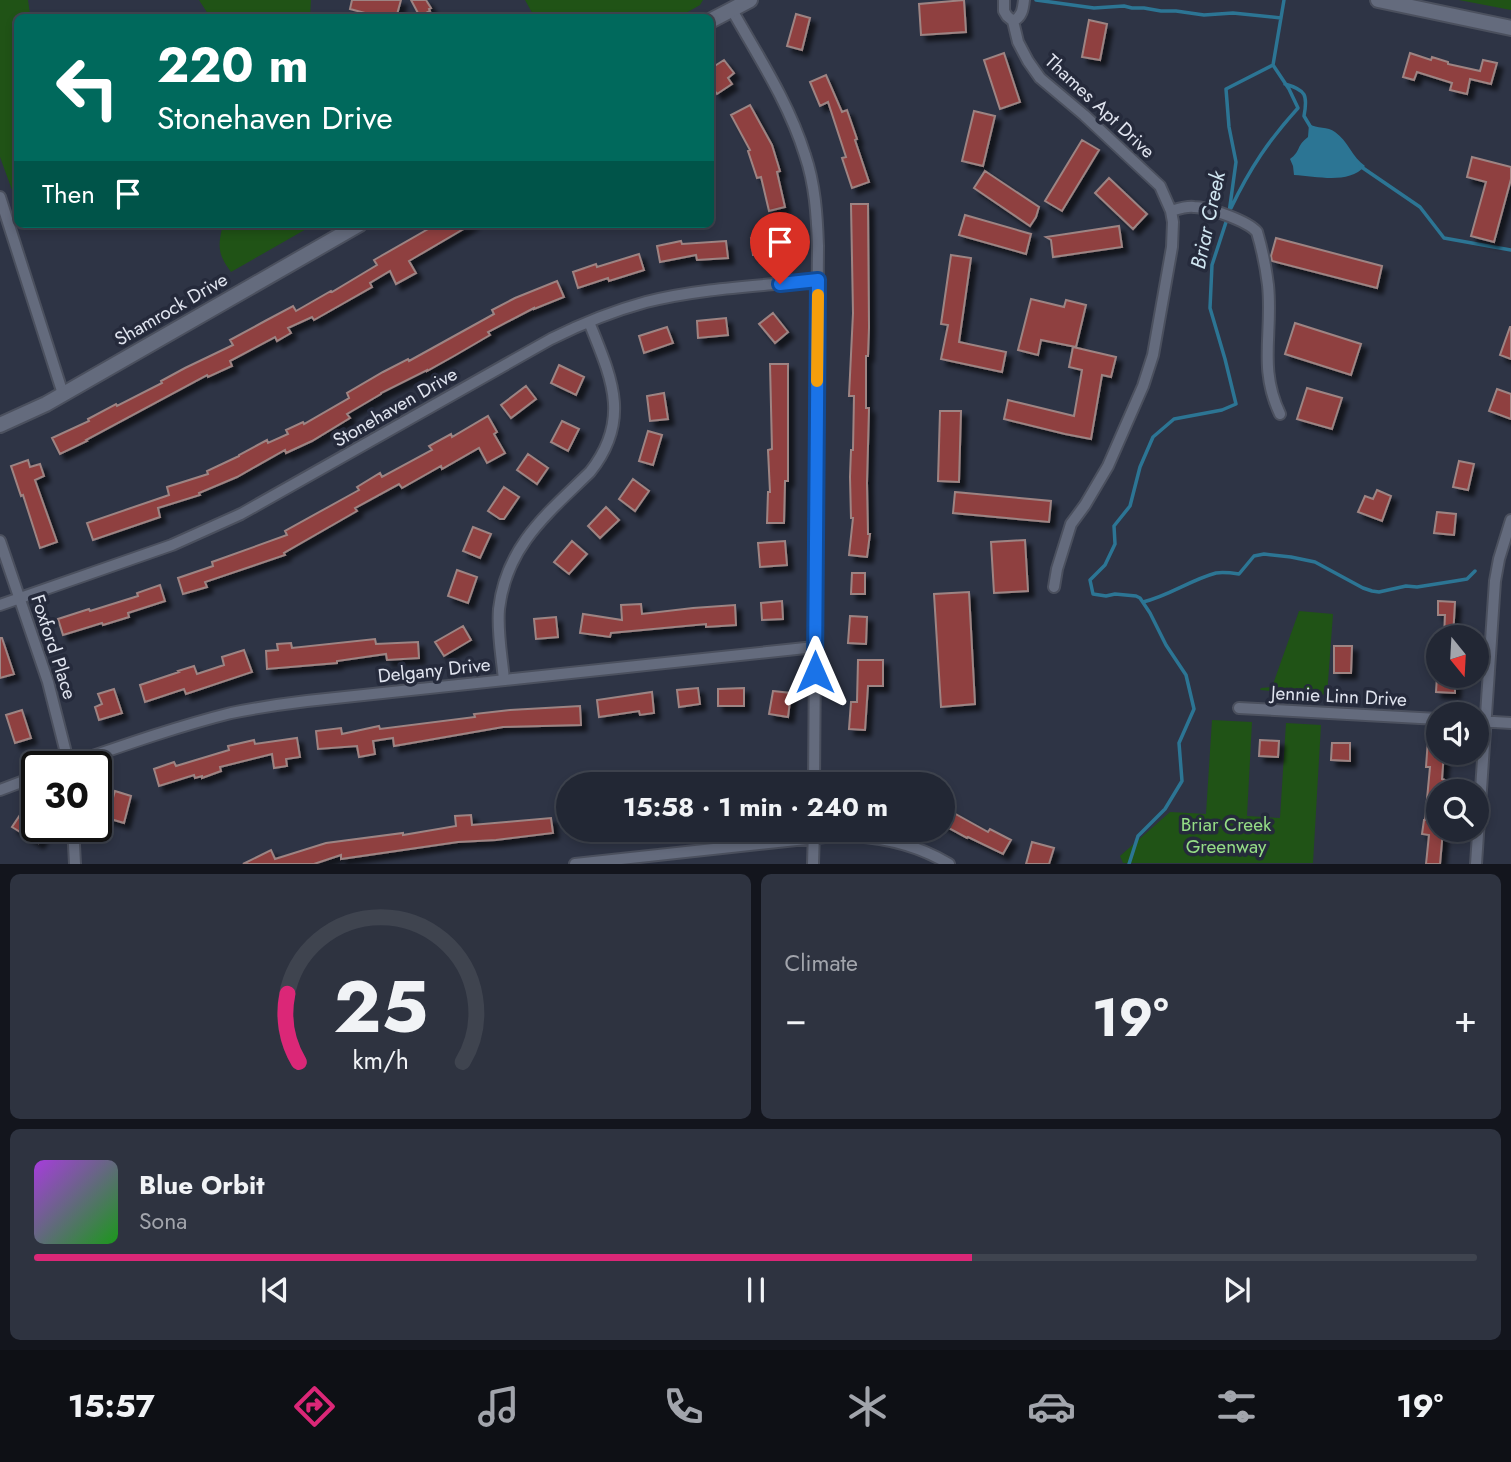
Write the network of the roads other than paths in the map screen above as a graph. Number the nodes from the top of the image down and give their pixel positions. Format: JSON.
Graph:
{"nodes":[{"id":1,"x":750,"y":0,"type":"edge"},
{"id":2,"x":1004,"y":0,"type":"edge"},
{"id":3,"x":1024,"y":0,"type":"edge"},
{"id":4,"x":1378,"y":0,"type":"edge"},
{"id":5,"x":732,"y":10,"type":"junction"},
{"id":6,"x":714,"y":19,"type":"edge"},
{"id":7,"x":1013,"y":21,"type":"junction"},
{"id":8,"x":1511,"y":28,"type":"edge"},
{"id":9,"x":0,"y":197,"type":"edge"},
{"id":10,"x":1171,"y":211,"type":"junction"},
{"id":11,"x":353,"y":228,"type":"edge"},
{"id":12,"x":818,"y":280,"type":"junction"},
{"id":13,"x":589,"y":322,"type":"junction"},
{"id":14,"x":63,"y":394,"type":"junction"},
{"id":15,"x":1280,"y":414,"type":"dead end"},
{"id":16,"x":0,"y":425,"type":"edge"},
{"id":17,"x":1511,"y":520,"type":"edge"},
{"id":18,"x":0,"y":541,"type":"edge"},
{"id":19,"x":1054,"y":587,"type":"dead end"},
{"id":20,"x":20,"y":598,"type":"junction"},
{"id":21,"x":0,"y":605,"type":"edge"},
{"id":22,"x":815,"y":647,"type":"junction"},
{"id":23,"x":504,"y":680,"type":"junction"},
{"id":24,"x":1483,"y":702,"type":"edge"},
{"id":25,"x":1238,"y":708,"type":"dead end"},
{"id":26,"x":1426,"y":718,"type":"edge"},
{"id":27,"x":1489,"y":722,"type":"edge"},
{"id":28,"x":1511,"y":723,"type":"edge"},
{"id":29,"x":65,"y":751,"type":"edge"},
{"id":30,"x":110,"y":751,"type":"edge"},
{"id":31,"x":1479,"y":765,"type":"edge"},
{"id":32,"x":814,"y":772,"type":"edge"},
{"id":33,"x":21,"y":782,"type":"edge"},
{"id":34,"x":0,"y":790,"type":"edge"},
{"id":35,"x":74,"y":842,"type":"edge"},
{"id":36,"x":748,"y":842,"type":"edge"},
{"id":37,"x":814,"y":842,"type":"edge"},
{"id":38,"x":898,"y":842,"type":"edge"},
{"id":39,"x":75,"y":863,"type":"edge"},
{"id":40,"x":575,"y":863,"type":"edge"},
{"id":41,"x":813,"y":863,"type":"edge"},
{"id":42,"x":949,"y":863,"type":"edge"},
{"id":43,"x":1476,"y":863,"type":"edge"}],
"edges":[{"from":1,"to":5,"type":"street"},
{"from":2,"to":7,"type":"street","name":"Thames Apt Drive"},
{"from":3,"to":7,"type":"street"},
{"from":4,"to":8,"type":"street"},
{"from":5,"to":6,"type":"street"},
{"from":5,"to":12,"type":"street"},
{"from":7,"to":10,"type":"street","name":"Thames Apt Drive"},
{"from":9,"to":14,"type":"street"},
{"from":10,"to":15,"type":"street"},
{"from":10,"to":19,"type":"street","name":"Thames Apt Drive"},
{"from":11,"to":14,"type":"street","name":"Shamrock Drive"},
{"from":12,"to":13,"type":"street","name":"Stonehaven Drive"},
{"from":12,"to":22,"type":"street"},
{"from":13,"to":20,"type":"street","name":"Stonehaven Drive"},
{"from":13,"to":23,"type":"street"},
{"from":14,"to":16,"type":"street","name":"Shamrock Drive"},
{"from":17,"to":24,"type":"street"},
{"from":18,"to":20,"type":"street","name":"Foxford Place"},
{"from":20,"to":21,"type":"street","name":"Stonehaven Drive"},
{"from":20,"to":29,"type":"street","name":"Foxford Place"},
{"from":22,"to":23,"type":"street","name":"Delgany Drive"},
{"from":22,"to":32,"type":"street"},
{"from":23,"to":30,"type":"street","name":"Delgany Drive"},
{"from":25,"to":26,"type":"street","name":"Jennie Linn Drive"},
{"from":27,"to":28,"type":"street"},
{"from":31,"to":43,"type":"street"},
{"from":33,"to":34,"type":"street"},
{"from":35,"to":39,"type":"street"},
{"from":36,"to":40,"type":"street"},
{"from":37,"to":41,"type":"street"},
{"from":38,"to":42,"type":"street"}]}
